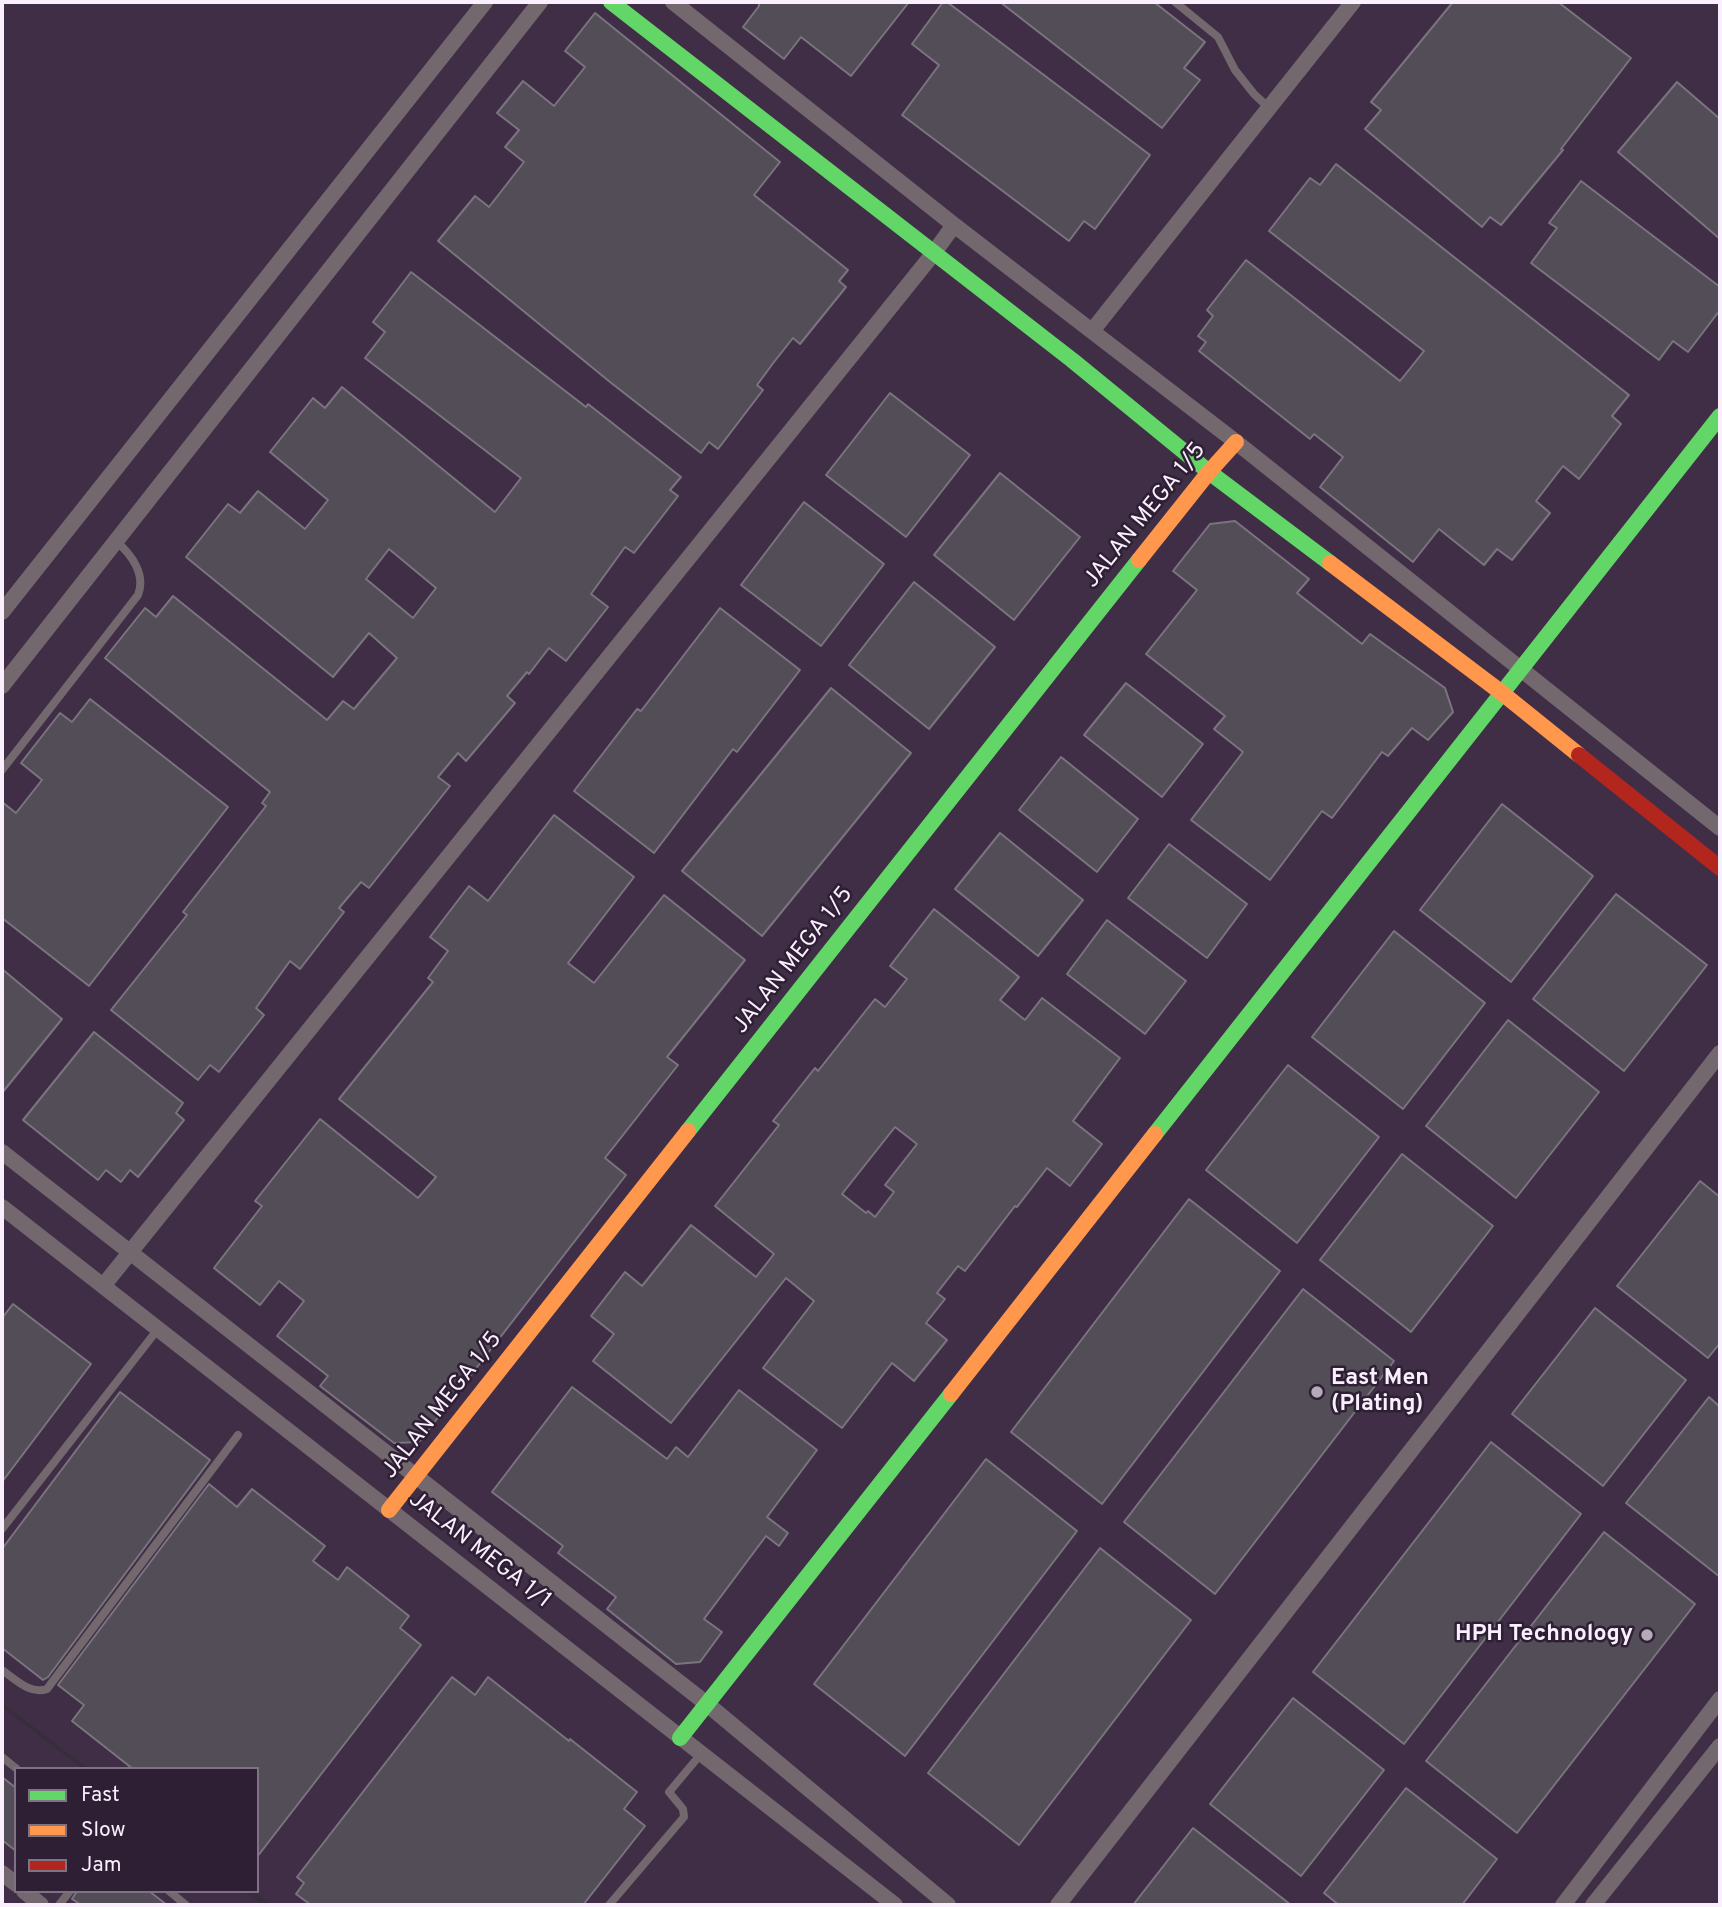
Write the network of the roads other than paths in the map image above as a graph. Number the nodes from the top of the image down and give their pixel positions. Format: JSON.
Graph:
{"nodes":[{"id":1,"x":485,"y":2,"type":"edge"},
{"id":2,"x":540,"y":2,"type":"edge"},
{"id":3,"x":611,"y":2,"type":"edge"},
{"id":4,"x":673,"y":2,"type":"edge"},
{"id":5,"x":1175,"y":2,"type":"edge"},
{"id":6,"x":1353,"y":2,"type":"edge"},
{"id":7,"x":1269,"y":107,"type":"junction"},
{"id":8,"x":954,"y":225,"type":"junction"},
{"id":9,"x":933,"y":254,"type":"junction"},
{"id":10,"x":1092,"y":331,"type":"junction"},
{"id":11,"x":1720,"y":416,"type":"edge"},
{"id":12,"x":1236,"y":442,"type":"junction"},
{"id":13,"x":1209,"y":472,"type":"junction"},
{"id":14,"x":117,"y":542,"type":"junction"},
{"id":15,"x":2,"y":612,"type":"edge"},
{"id":16,"x":1521,"y":667,"type":"junction"},
{"id":17,"x":2,"y":686,"type":"edge"},
{"id":18,"x":1502,"y":694,"type":"junction"},
{"id":19,"x":2,"y":770,"type":"edge"},
{"id":20,"x":1720,"y":828,"type":"edge"},
{"id":21,"x":1720,"y":868,"type":"edge"},
{"id":22,"x":1720,"y":1053,"type":"edge"},
{"id":23,"x":2,"y":1152,"type":"edge"},
{"id":24,"x":2,"y":1207,"type":"edge"},
{"id":25,"x":131,"y":1253,"type":"junction"},
{"id":26,"x":103,"y":1286,"type":"junction"},
{"id":27,"x":158,"y":1329,"type":"junction"},
{"id":28,"x":238,"y":1435,"type":"dead end"},
{"id":29,"x":416,"y":1477,"type":"junction"},
{"id":30,"x":390,"y":1510,"type":"junction"},
{"id":31,"x":2,"y":1529,"type":"edge"},
{"id":32,"x":2,"y":1670,"type":"edge"},
{"id":33,"x":1720,"y":1699,"type":"edge"},
{"id":34,"x":707,"y":1704,"type":"junction"},
{"id":35,"x":680,"y":1738,"type":"junction"},
{"id":36,"x":1720,"y":1746,"type":"edge"},
{"id":37,"x":701,"y":1754,"type":"junction"},
{"id":38,"x":26,"y":1893,"type":"edge"},
{"id":39,"x":171,"y":1893,"type":"edge"},
{"id":40,"x":41,"y":1905,"type":"edge"},
{"id":41,"x":186,"y":1905,"type":"edge"},
{"id":42,"x":609,"y":1905,"type":"edge"},
{"id":43,"x":895,"y":1905,"type":"edge"},
{"id":44,"x":948,"y":1905,"type":"edge"},
{"id":45,"x":1058,"y":1905,"type":"edge"},
{"id":46,"x":1563,"y":1905,"type":"edge"},
{"id":47,"x":1593,"y":1905,"type":"edge"}],
"edges":[{"from":1,"to":15,"type":"street"},
{"from":2,"to":14,"type":"street"},
{"from":3,"to":9,"type":"street"},
{"from":4,"to":8,"type":"street"},
{"from":5,"to":7,"type":"lane"},
{"from":6,"to":7,"type":"street"},
{"from":7,"to":10,"type":"street"},
{"from":8,"to":9,"type":"street"},
{"from":8,"to":10,"type":"street"},
{"from":9,"to":13,"type":"street"},
{"from":9,"to":25,"type":"street"},
{"from":10,"to":12,"type":"street"},
{"from":11,"to":16,"type":"street"},
{"from":12,"to":13,"type":"street","name":"JALAN MEGA 1/5"},
{"from":12,"to":16,"type":"street"},
{"from":13,"to":18,"type":"street"},
{"from":13,"to":29,"type":"street","name":"JALAN MEGA 1/5"},
{"from":14,"to":17,"type":"street"},
{"from":14,"to":19,"type":"lane"},
{"from":16,"to":18,"type":"street"},
{"from":16,"to":20,"type":"street"},
{"from":18,"to":21,"type":"street"},
{"from":18,"to":34,"type":"street"},
{"from":22,"to":45,"type":"street"},
{"from":23,"to":25,"type":"street"},
{"from":24,"to":26,"type":"street","name":"JALAN MEGA 1/1"},
{"from":25,"to":26,"type":"street"},
{"from":25,"to":29,"type":"street"},
{"from":26,"to":27,"type":"street","name":"JALAN MEGA 1/1"},
{"from":27,"to":30,"type":"street","name":"JALAN MEGA 1/1"},
{"from":27,"to":31,"type":"lane"},
{"from":28,"to":32,"type":"lane"},
{"from":29,"to":30,"type":"street","name":"JALAN MEGA 1/5"},
{"from":29,"to":34,"type":"street"},
{"from":30,"to":35,"type":"street","name":"JALAN MEGA 1/1"},
{"from":33,"to":46,"type":"street"},
{"from":34,"to":35,"type":"street"},
{"from":34,"to":44,"type":"street"},
{"from":35,"to":37,"type":"street","name":"JALAN MEGA 1/1"},
{"from":36,"to":47,"type":"street"},
{"from":37,"to":42,"type":"lane"},
{"from":37,"to":43,"type":"street","name":"JALAN MEGA 1/1"},
{"from":38,"to":40,"type":"street"},
{"from":39,"to":41,"type":"lane"}]}
